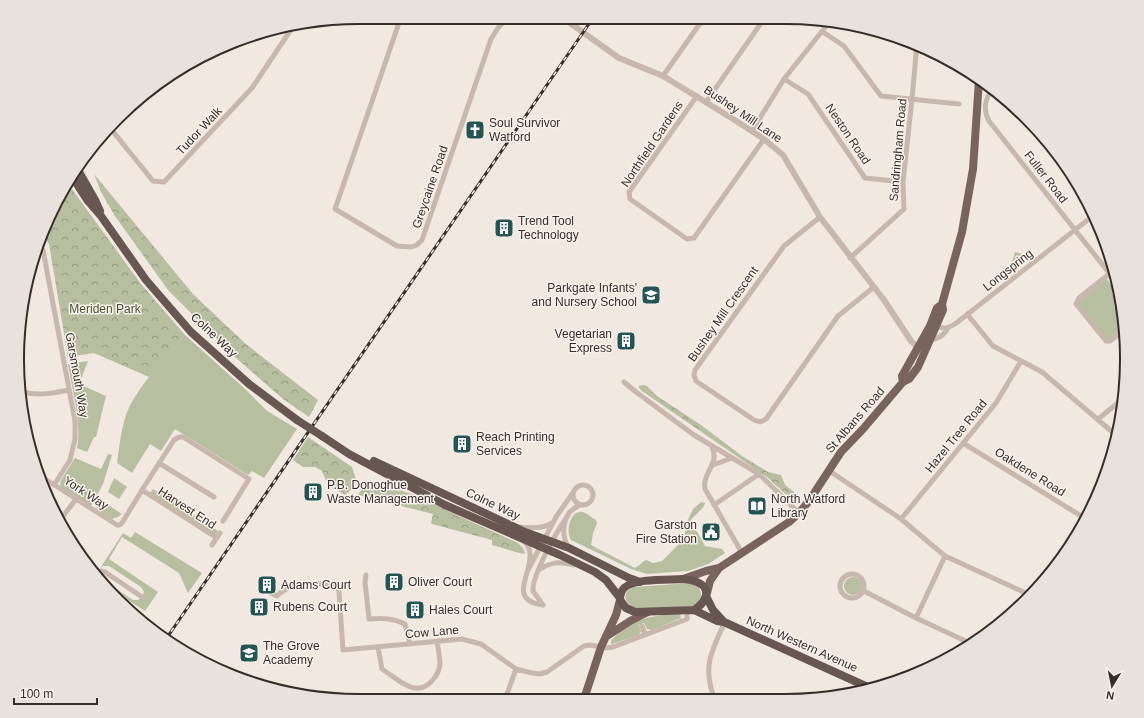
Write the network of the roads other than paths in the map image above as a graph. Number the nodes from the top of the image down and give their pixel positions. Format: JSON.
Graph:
{"nodes":[{"id":1,"x":399,"y":24,"type":"edge"},
{"id":2,"x":502,"y":24,"type":"edge"},
{"id":3,"x":571,"y":24,"type":"edge"},
{"id":4,"x":699,"y":24,"type":"edge"},
{"id":5,"x":761,"y":24,"type":"edge"},
{"id":6,"x":826,"y":27,"type":"edge"},
{"id":7,"x":290,"y":31,"type":"edge"},
{"id":8,"x":823,"y":32,"type":"junction"},
{"id":9,"x":916,"y":51,"type":"edge"},
{"id":10,"x":663,"y":76,"type":"junction"},
{"id":11,"x":784,"y":79,"type":"junction"},
{"id":12,"x":979,"y":86,"type":"edge"},
{"id":13,"x":990,"y":94,"type":"edge"},
{"id":14,"x":697,"y":96,"type":"junction"},
{"id":15,"x":912,"y":99,"type":"junction"},
{"id":16,"x":706,"y":102,"type":"junction"},
{"id":17,"x":959,"y":104,"type":"dead end"},
{"id":18,"x":752,"y":131,"type":"junction"},
{"id":19,"x":113,"y":132,"type":"edge"},
{"id":20,"x":764,"y":139,"type":"junction"},
{"id":21,"x":80,"y":173,"type":"edge"},
{"id":22,"x":75,"y":181,"type":"edge"},
{"id":23,"x":903,"y":182,"type":"junction"},
{"id":24,"x":101,"y":216,"type":"junction"},
{"id":25,"x":820,"y":217,"type":"junction"},
{"id":26,"x":1089,"y":219,"type":"edge"},
{"id":27,"x":1075,"y":230,"type":"junction"},
{"id":28,"x":42,"y":251,"type":"edge"},
{"id":29,"x":850,"y":258,"type":"junction"},
{"id":30,"x":1109,"y":274,"type":"joint"},
{"id":31,"x":874,"y":287,"type":"junction"},
{"id":32,"x":967,"y":314,"type":"junction"},
{"id":33,"x":934,"y":325,"type":"junction"},
{"id":34,"x":948,"y":328,"type":"junction"},
{"id":35,"x":1119,"y":334,"type":"edge"},
{"id":36,"x":930,"y":340,"type":"junction"},
{"id":37,"x":921,"y":351,"type":"junction"},
{"id":38,"x":1021,"y":361,"type":"junction"},
{"id":39,"x":624,"y":382,"type":"dead end"},
{"id":40,"x":69,"y":390,"type":"junction"},
{"id":41,"x":26,"y":393,"type":"edge"},
{"id":42,"x":1117,"y":404,"type":"edge"},
{"id":43,"x":1098,"y":419,"type":"junction"},
{"id":44,"x":1112,"y":432,"type":"edge"},
{"id":45,"x":963,"y":443,"type":"junction"},
{"id":46,"x":337,"y":445,"type":"junction"},
{"id":47,"x":712,"y":447,"type":"junction"},
{"id":48,"x":732,"y":458,"type":"junction"},
{"id":49,"x":159,"y":463,"type":"junction"},
{"id":50,"x":713,"y":465,"type":"junction"},
{"id":51,"x":828,"y":470,"type":"junction"},
{"id":52,"x":759,"y":474,"type":"junction"},
{"id":53,"x":47,"y":481,"type":"edge"},
{"id":54,"x":54,"y":485,"type":"junction"},
{"id":55,"x":142,"y":490,"type":"junction"},
{"id":56,"x":572,"y":494,"type":"junction"},
{"id":57,"x":214,"y":497,"type":"dead end"},
{"id":58,"x":76,"y":499,"type":"junction"},
{"id":59,"x":580,"y":505,"type":"junction"},
{"id":60,"x":714,"y":505,"type":"junction"},
{"id":61,"x":799,"y":513,"type":"junction"},
{"id":62,"x":64,"y":516,"type":"edge"},
{"id":63,"x":1080,"y":516,"type":"edge"},
{"id":64,"x":567,"y":517,"type":"junction"},
{"id":65,"x":901,"y":519,"type":"junction"},
{"id":66,"x":223,"y":521,"type":"dead end"},
{"id":67,"x":553,"y":522,"type":"junction"},
{"id":68,"x":120,"y":525,"type":"joint"},
{"id":69,"x":516,"y":526,"type":"junction"},
{"id":70,"x":220,"y":533,"type":"dead end"},
{"id":71,"x":217,"y":538,"type":"junction"},
{"id":72,"x":523,"y":540,"type":"junction"},
{"id":73,"x":542,"y":543,"type":"junction"},
{"id":74,"x":552,"y":543,"type":"junction"},
{"id":75,"x":212,"y":546,"type":"dead end"},
{"id":76,"x":569,"y":548,"type":"junction"},
{"id":77,"x":548,"y":550,"type":"junction"},
{"id":78,"x":742,"y":553,"type":"junction"},
{"id":79,"x":945,"y":556,"type":"junction"},
{"id":80,"x":587,"y":568,"type":"junction"},
{"id":81,"x":719,"y":568,"type":"junction"},
{"id":82,"x":528,"y":570,"type":"junction"},
{"id":83,"x":539,"y":570,"type":"junction"},
{"id":84,"x":100,"y":571,"type":"edge"},
{"id":85,"x":366,"y":575,"type":"dead end"},
{"id":86,"x":683,"y":579,"type":"junction"},
{"id":87,"x":640,"y":582,"type":"junction"},
{"id":88,"x":864,"y":591,"type":"junction"},
{"id":89,"x":271,"y":593,"type":"dead end"},
{"id":90,"x":1025,"y":593,"type":"edge"},
{"id":91,"x":706,"y":594,"type":"junction"},
{"id":92,"x":142,"y":597,"type":"dead end"},
{"id":93,"x":620,"y":599,"type":"junction"},
{"id":94,"x":690,"y":610,"type":"junction"},
{"id":95,"x":648,"y":612,"type":"junction"},
{"id":96,"x":916,"y":618,"type":"junction"},
{"id":97,"x":724,"y":622,"type":"junction"},
{"id":98,"x":642,"y":626,"type":"dead end"},
{"id":99,"x":645,"y":634,"type":"junction"},
{"id":100,"x":606,"y":636,"type":"junction"},
{"id":101,"x":437,"y":641,"type":"junction"},
{"id":102,"x":966,"y":641,"type":"edge"},
{"id":103,"x":410,"y":644,"type":"junction"},
{"id":104,"x":378,"y":647,"type":"junction"},
{"id":105,"x":601,"y":647,"type":"junction"},
{"id":106,"x":516,"y":669,"type":"junction"},
{"id":107,"x":863,"y":685,"type":"edge"},
{"id":108,"x":507,"y":694,"type":"edge"},
{"id":109,"x":586,"y":694,"type":"edge"},
{"id":110,"x":714,"y":694,"type":"edge"}],
"edges":[{"from":1,"to":2,"type":"street","name":"Greycaine Road"},
{"from":3,"to":10,"type":"street","name":"Bushey Mill Lane"},
{"from":4,"to":10,"type":"street"},
{"from":5,"to":16,"type":"street"},
{"from":6,"to":8,"type":"street"},
{"from":7,"to":19,"type":"street","name":"Tudor Walk"},
{"from":8,"to":11,"type":"street"},
{"from":8,"to":15,"type":"street"},
{"from":9,"to":15,"type":"street","name":"Sandringham Road"},
{"from":10,"to":14,"type":"street","name":"Bushey Mill Lane"},
{"from":11,"to":18,"type":"street"},
{"from":11,"to":23,"type":"street","name":"Neston Road"},
{"from":12,"to":33,"type":"main road","name":"St Albans Road"},
{"from":13,"to":27,"type":"street","name":"Fuller Road"},
{"from":14,"to":16,"type":"street","name":"Bushey Mill Lane"},
{"from":14,"to":20,"type":"street","name":"Northfield Gardens"},
{"from":15,"to":17,"type":"street"},
{"from":15,"to":23,"type":"street","name":"Sandringham Road"},
{"from":16,"to":18,"type":"street","name":"Bushey Mill Lane"},
{"from":18,"to":20,"type":"street","name":"Bushey Mill Lane"},
{"from":20,"to":25,"type":"street","name":"Bushey Mill Lane"},
{"from":21,"to":24,"type":"highway","name":"Colne Way"},
{"from":22,"to":24,"type":"highway","name":"Colne Way"},
{"from":23,"to":29,"type":"street","name":"Sandringham Road"},
{"from":24,"to":46,"type":"highway","name":"Colne Way","bridge":true},
{"from":25,"to":29,"type":"street","name":"Bushey Mill Lane"},
{"from":25,"to":31,"type":"street","name":"Bushey Mill Crescent"},
{"from":26,"to":27,"type":"street","name":"Longspring"},
{"from":27,"to":30,"type":"street","name":"Fuller Road"},
{"from":27,"to":32,"type":"street","name":"Longspring"},
{"from":28,"to":40,"type":"street","name":"Garsmouth Way"},
{"from":29,"to":31,"type":"street","name":"Bushey Mill Lane"},
{"from":30,"to":35,"type":"street"},
{"from":31,"to":37,"type":"street","name":"Bushey Mill Lane"},
{"from":32,"to":34,"type":"street","name":"Longspring"},
{"from":32,"to":38,"type":"street"},
{"from":33,"to":34,"type":"street"},
{"from":33,"to":36,"type":"main road","name":"St Albans Road"},
{"from":33,"to":37,"type":"main road","name":"St Albans Road"},
{"from":34,"to":36,"type":"street","name":"Longspring"},
{"from":36,"to":37,"type":"main road","name":"St Albans Road"},
{"from":37,"to":51,"type":"main road","name":"St Albans Road"},
{"from":38,"to":43,"type":"street"},
{"from":38,"to":45,"type":"street","name":"Hazel Tree Road"},
{"from":39,"to":47,"type":"street"},
{"from":40,"to":41,"type":"street"},
{"from":40,"to":54,"type":"street","name":"Garsmouth Way"},
{"from":42,"to":43,"type":"street"},
{"from":43,"to":44,"type":"street"},
{"from":45,"to":63,"type":"street","name":"Oakdene Road"},
{"from":45,"to":65,"type":"street","name":"Hazel Tree Road"},
{"from":46,"to":69,"type":"highway","name":"Colne Way"},
{"from":46,"to":72,"type":"highway","name":"Colne Way"},
{"from":47,"to":48,"type":"street"},
{"from":47,"to":50,"type":"street"},
{"from":48,"to":50,"type":"street"},
{"from":48,"to":52,"type":"street"},
{"from":49,"to":55,"type":"street"},
{"from":49,"to":57,"type":"street"},
{"from":49,"to":66,"type":"street"},
{"from":50,"to":60,"type":"street"},
{"from":51,"to":61,"type":"main road","name":"St Albans Road"},
{"from":51,"to":65,"type":"street"},
{"from":52,"to":60,"type":"street"},
{"from":52,"to":61,"type":"street"},
{"from":53,"to":54,"type":"street","name":"York Way"},
{"from":54,"to":58,"type":"street","name":"York Way"},
{"from":55,"to":68,"type":"street","name":"Harvest End"},
{"from":55,"to":71,"type":"street","name":"Harvest End"},
{"from":56,"to":59,"type":"street"},
{"from":56,"to":59,"type":"street"},
{"from":56,"to":67,"type":"street"},
{"from":58,"to":62,"type":"street"},
{"from":58,"to":68,"type":"street","name":"York Way"},
{"from":59,"to":64,"type":"street"},
{"from":60,"to":78,"type":"street"},
{"from":61,"to":78,"type":"main road","name":"St Albans Road"},
{"from":64,"to":74,"type":"street"},
{"from":64,"to":76,"type":"street"},
{"from":65,"to":79,"type":"street"},
{"from":67,"to":69,"type":"street"},
{"from":67,"to":73,"type":"street"},
{"from":69,"to":73,"type":"highway","name":"Colne Way"},
{"from":70,"to":71,"type":"street"},
{"from":71,"to":75,"type":"street"},
{"from":72,"to":73,"type":"highway","name":"Colne Way"},
{"from":72,"to":82,"type":"street"},
{"from":73,"to":74,"type":"highway","name":"Colne Way"},
{"from":73,"to":77,"type":"highway","name":"Colne Way"},
{"from":73,"to":82,"type":"street"},
{"from":74,"to":76,"type":"highway","name":"Colne Way"},
{"from":74,"to":77,"type":"street"},
{"from":76,"to":87,"type":"highway","name":"Colne Way"},
{"from":77,"to":80,"type":"highway","name":"Colne Way"},
{"from":77,"to":83,"type":"street"},
{"from":78,"to":81,"type":"main road","name":"St Albans Road"},
{"from":79,"to":90,"type":"street"},
{"from":79,"to":96,"type":"street"},
{"from":80,"to":83,"type":"street"},
{"from":80,"to":93,"type":"highway","name":"Colne Way"},
{"from":81,"to":86,"type":"main road","name":"St Albans Road"},
{"from":81,"to":91,"type":"main road","name":"St Albans Road"},
{"from":82,"to":83,"type":"street"},
{"from":84,"to":92,"type":"street"},
{"from":85,"to":103,"type":"street"},
{"from":86,"to":87,"type":"highway","name":"North Western Avenue"},
{"from":86,"to":91,"type":"highway","name":"North Western Avenue"},
{"from":87,"to":93,"type":"highway"},
{"from":88,"to":88,"type":"street"},
{"from":88,"to":96,"type":"street"},
{"from":89,"to":104,"type":"street","name":"Cow Lane"},
{"from":91,"to":94,"type":"highway"},
{"from":91,"to":97,"type":"highway","name":"North Western Avenue"},
{"from":93,"to":95,"type":"highway","name":"Colne Way"},
{"from":93,"to":100,"type":"main road"},
{"from":94,"to":95,"type":"highway","name":"Colne Way"},
{"from":94,"to":97,"type":"highway","name":"North Western Avenue"},
{"from":94,"to":99,"type":"street"},
{"from":95,"to":100,"type":"main road"},
{"from":96,"to":102,"type":"street"},
{"from":97,"to":107,"type":"highway","name":"North Western Avenue"},
{"from":97,"to":110,"type":"street"},
{"from":98,"to":99,"type":"street"},
{"from":99,"to":105,"type":"street"},
{"from":100,"to":105,"type":"main road"},
{"from":101,"to":103,"type":"street","name":"Cow Lane"},
{"from":101,"to":104,"type":"street"},
{"from":101,"to":106,"type":"street","name":"Cow Lane"},
{"from":103,"to":104,"type":"street","name":"Cow Lane"},
{"from":105,"to":106,"type":"street","name":"Cow Lane"},
{"from":105,"to":109,"type":"main road"},
{"from":106,"to":108,"type":"street"}]}
